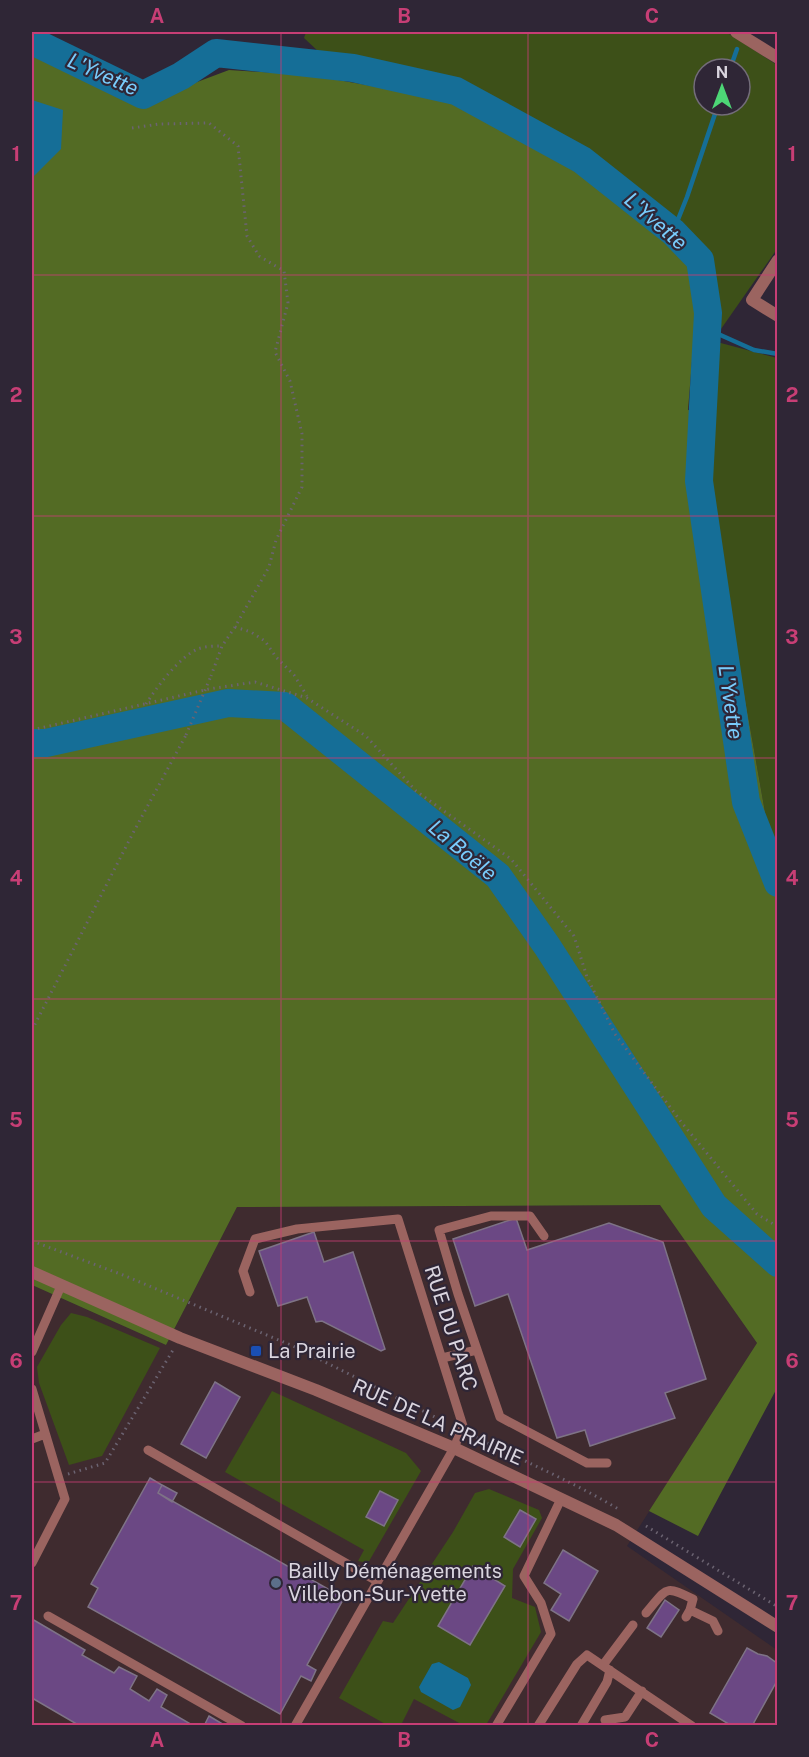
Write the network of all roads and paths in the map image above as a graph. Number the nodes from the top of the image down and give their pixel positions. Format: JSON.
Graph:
{"nodes":[{"id":1,"x":736,"y":32,"type":"edge"},
{"id":2,"x":777,"y":58,"type":"edge"},
{"id":3,"x":132,"y":128,"type":"dead end"},
{"id":4,"x":777,"y":260,"type":"edge"},
{"id":5,"x":777,"y":316,"type":"edge"},
{"id":6,"x":235,"y":627,"type":"junction"},
{"id":7,"x":222,"y":646,"type":"junction"},
{"id":8,"x":308,"y":698,"type":"junction"},
{"id":9,"x":146,"y":704,"type":"junction"},
{"id":10,"x":32,"y":730,"type":"edge"},
{"id":11,"x":32,"y":1030,"type":"edge"},
{"id":12,"x":777,"y":1227,"type":"edge"},
{"id":13,"x":544,"y":1236,"type":"dead end"},
{"id":14,"x":32,"y":1241,"type":"edge"},
{"id":15,"x":32,"y":1272,"type":"edge"},
{"id":16,"x":62,"y":1286,"type":"junction"},
{"id":17,"x":250,"y":1292,"type":"dead end"},
{"id":18,"x":180,"y":1338,"type":"junction"},
{"id":19,"x":477,"y":1350,"type":"junction"},
{"id":20,"x":32,"y":1352,"type":"edge"},
{"id":21,"x":442,"y":1358,"type":"junction"},
{"id":22,"x":32,"y":1389,"type":"edge"},
{"id":23,"x":462,"y":1430,"type":"junction"},
{"id":24,"x":45,"y":1434,"type":"junction"},
{"id":25,"x":32,"y":1440,"type":"edge"},
{"id":26,"x":454,"y":1448,"type":"junction"},
{"id":27,"x":148,"y":1450,"type":"dead end"},
{"id":28,"x":607,"y":1463,"type":"dead end"},
{"id":29,"x":59,"y":1478,"type":"junction"},
{"id":30,"x":561,"y":1499,"type":"junction"},
{"id":31,"x":621,"y":1511,"type":"dead end"},
{"id":32,"x":646,"y":1526,"type":"dead end"},
{"id":33,"x":32,"y":1563,"type":"edge"},
{"id":34,"x":377,"y":1581,"type":"junction"},
{"id":35,"x":777,"y":1606,"type":"edge"},
{"id":36,"x":646,"y":1613,"type":"dead end"},
{"id":37,"x":48,"y":1616,"type":"dead end"},
{"id":38,"x":633,"y":1625,"type":"dead end"},
{"id":39,"x":777,"y":1628,"type":"edge"},
{"id":40,"x":718,"y":1631,"type":"dead end"},
{"id":41,"x":606,"y":1667,"type":"junction"},
{"id":42,"x":642,"y":1691,"type":"junction"},
{"id":43,"x":605,"y":1720,"type":"dead end"},
{"id":44,"x":242,"y":1725,"type":"edge"},
{"id":45,"x":295,"y":1725,"type":"edge"},
{"id":46,"x":496,"y":1725,"type":"edge"},
{"id":47,"x":538,"y":1725,"type":"edge"},
{"id":48,"x":581,"y":1725,"type":"edge"},
{"id":49,"x":692,"y":1725,"type":"edge"}],
"edges":[{"from":1,"to":2,"type":"street"},
{"from":3,"to":6,"type":"path"},
{"from":4,"to":5,"type":"street"},
{"from":6,"to":7,"type":"path"},
{"from":6,"to":8,"type":"path"},
{"from":7,"to":9,"type":"path"},
{"from":7,"to":11,"type":"path","bridge":true},
{"from":8,"to":9,"type":"path"},
{"from":8,"to":12,"type":"path"},
{"from":9,"to":10,"type":"path"},
{"from":13,"to":19,"type":"lane"},
{"from":14,"to":23,"type":"path"},
{"from":15,"to":16,"type":"street","name":"RUE DE LA PRAIRIE"},
{"from":16,"to":18,"type":"street","name":"RUE DE LA PRAIRIE"},
{"from":16,"to":20,"type":"lane"},
{"from":17,"to":21,"type":"lane","name":"RUE DU PARC"},
{"from":18,"to":26,"type":"street","name":"RUE DE LA PRAIRIE"},
{"from":18,"to":29,"type":"path"},
{"from":19,"to":21,"type":"lane"},
{"from":19,"to":28,"type":"lane"},
{"from":21,"to":23,"type":"lane","name":"RUE DU PARC"},
{"from":22,"to":24,"type":"lane"},
{"from":23,"to":26,"type":"lane"},
{"from":23,"to":31,"type":"path"},
{"from":24,"to":25,"type":"lane"},
{"from":24,"to":29,"type":"lane"},
{"from":26,"to":30,"type":"street","name":"RUE DE LA PRAIRIE"},
{"from":26,"to":34,"type":"lane"},
{"from":27,"to":34,"type":"lane"},
{"from":29,"to":33,"type":"lane"},
{"from":30,"to":39,"type":"street","name":"RUE DE LA PRAIRIE"},
{"from":30,"to":46,"type":"lane"},
{"from":32,"to":35,"type":"path"},
{"from":34,"to":45,"type":"lane"},
{"from":36,"to":40,"type":"lane"},
{"from":37,"to":44,"type":"lane"},
{"from":38,"to":41,"type":"lane"},
{"from":41,"to":42,"type":"lane"},
{"from":41,"to":47,"type":"lane"},
{"from":41,"to":48,"type":"lane"},
{"from":42,"to":43,"type":"lane"},
{"from":42,"to":49,"type":"lane"}]}
